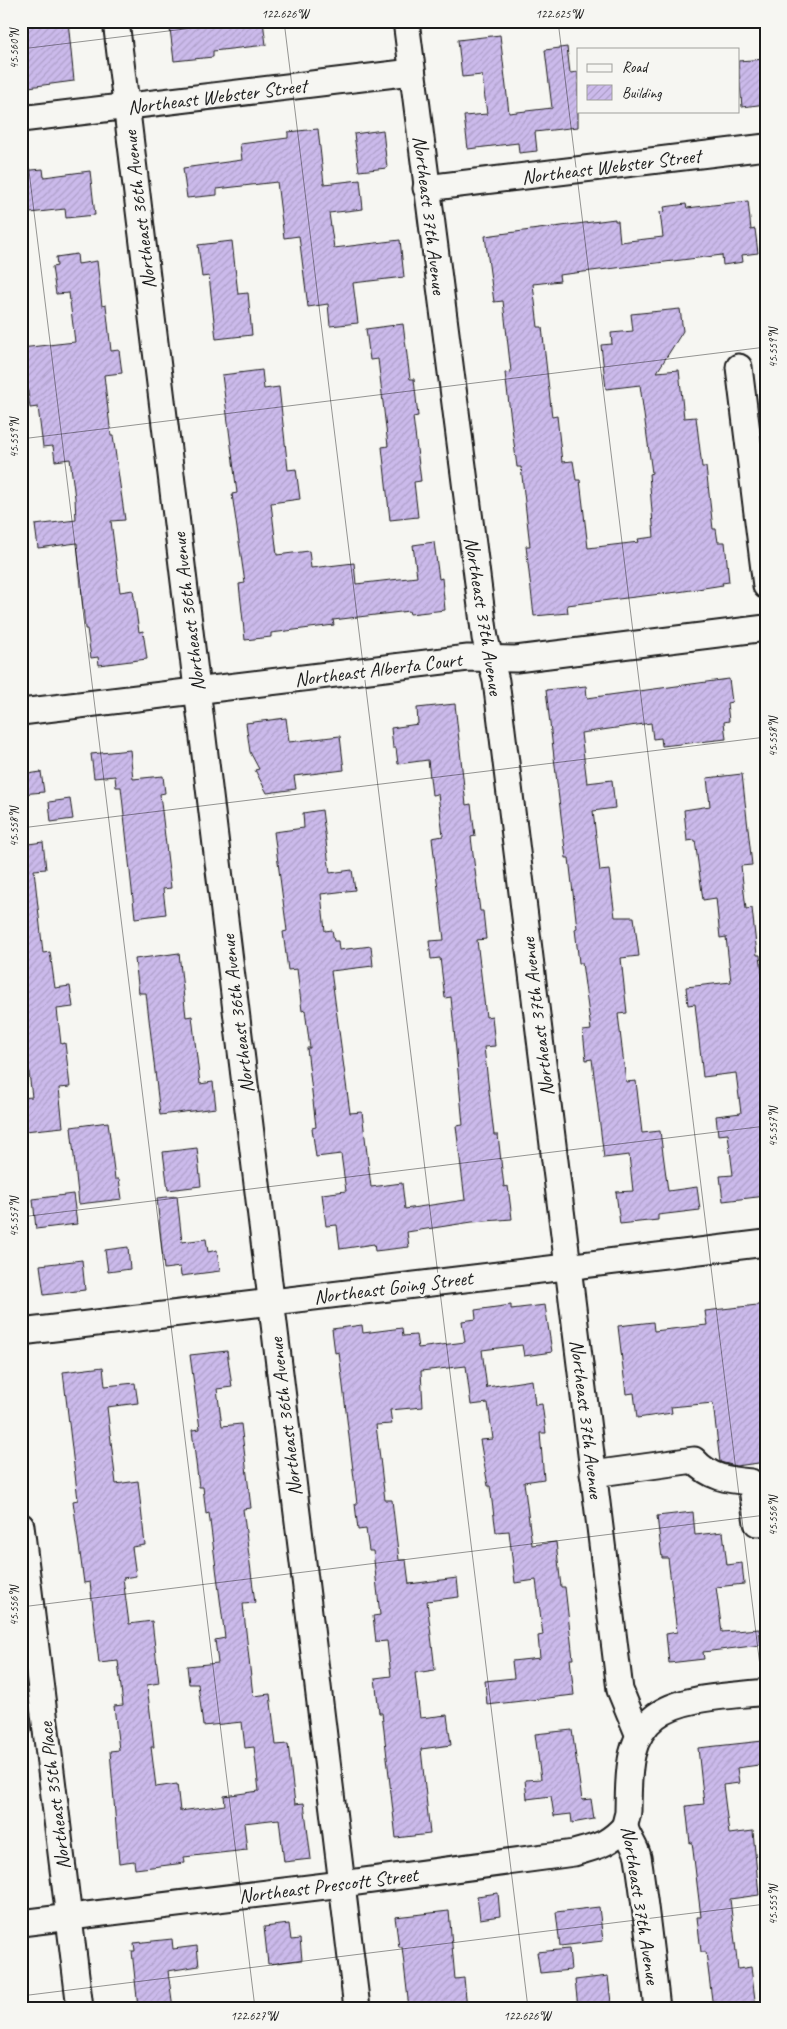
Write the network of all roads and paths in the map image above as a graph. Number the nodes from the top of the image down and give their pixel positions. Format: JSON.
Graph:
{"nodes":[{"id":1,"x":116,"y":21,"type":"edge"},
{"id":2,"x":406,"y":21,"type":"edge"},
{"id":3,"x":412,"y":72,"type":"junction"},
{"id":4,"x":126,"y":107,"type":"junction"},
{"id":5,"x":21,"y":119,"type":"edge"},
{"id":6,"x":766,"y":147,"type":"edge"},
{"id":7,"x":426,"y":188,"type":"junction"},
{"id":8,"x":739,"y":367,"type":"dead end"},
{"id":9,"x":766,"y":586,"type":"edge"},
{"id":10,"x":766,"y":628,"type":"edge"},
{"id":11,"x":490,"y":658,"type":"junction"},
{"id":12,"x":198,"y":691,"type":"junction"},
{"id":13,"x":21,"y":712,"type":"edge"},
{"id":14,"x":766,"y":1243,"type":"edge"},
{"id":15,"x":568,"y":1267,"type":"junction"},
{"id":16,"x":271,"y":1302,"type":"junction"},
{"id":17,"x":21,"y":1332,"type":"edge"},
{"id":18,"x":594,"y":1474,"type":"junction"},
{"id":19,"x":766,"y":1522,"type":"edge"},
{"id":20,"x":21,"y":1526,"type":"edge"},
{"id":21,"x":766,"y":1692,"type":"edge"},
{"id":22,"x":639,"y":1736,"type":"junction"},
{"id":23,"x":625,"y":1826,"type":"junction"},
{"id":24,"x":342,"y":1884,"type":"junction"},
{"id":25,"x":69,"y":1918,"type":"junction"},
{"id":26,"x":21,"y":1923,"type":"edge"},
{"id":27,"x":80,"y":2008,"type":"edge"},
{"id":28,"x":357,"y":2008,"type":"edge"},
{"id":29,"x":657,"y":2008,"type":"edge"}],
"edges":[{"from":1,"to":4,"type":"street","name":"Northeast 36th Avenue"},
{"from":2,"to":3,"type":"street","name":"Northeast 37th Avenue"},
{"from":3,"to":4,"type":"street","name":"Northeast Webster Street"},
{"from":3,"to":7,"type":"street","name":"Northeast 37th Avenue"},
{"from":4,"to":5,"type":"street","name":"Northeast Webster Street"},
{"from":4,"to":12,"type":"street","name":"Northeast 36th Avenue"},
{"from":6,"to":7,"type":"street","name":"Northeast Webster Street"},
{"from":7,"to":11,"type":"street","name":"Northeast 37th Avenue"},
{"from":8,"to":9,"type":"street"},
{"from":10,"to":11,"type":"street","name":"Northeast Alberta Court"},
{"from":11,"to":12,"type":"street","name":"Northeast Alberta Court"},
{"from":11,"to":15,"type":"street","name":"Northeast 37th Avenue"},
{"from":12,"to":13,"type":"street","name":"Northeast Alberta Court"},
{"from":12,"to":16,"type":"street","name":"Northeast 36th Avenue"},
{"from":14,"to":15,"type":"street","name":"Northeast Going Street"},
{"from":15,"to":16,"type":"street","name":"Northeast Going Street"},
{"from":15,"to":18,"type":"street","name":"Northeast 37th Avenue"},
{"from":16,"to":17,"type":"street","name":"Northeast Going Street"},
{"from":16,"to":24,"type":"street","name":"Northeast 36th Avenue"},
{"from":18,"to":19,"type":"street"},
{"from":18,"to":22,"type":"street","name":"Northeast 37th Avenue"},
{"from":20,"to":25,"type":"street","name":"Northeast 35th Place"},
{"from":21,"to":22,"type":"street"},
{"from":22,"to":23,"type":"street","name":"Northeast 37th Avenue"},
{"from":23,"to":24,"type":"street","name":"Northeast Prescott Street"},
{"from":23,"to":29,"type":"street","name":"Northeast 37th Avenue"},
{"from":24,"to":25,"type":"street","name":"Northeast Prescott Street"},
{"from":24,"to":28,"type":"street","name":"Northeast 36th Avenue"},
{"from":25,"to":26,"type":"street","name":"Northeast Prescott Street"},
{"from":25,"to":27,"type":"street","name":"Northeast 35th Place"}]}
